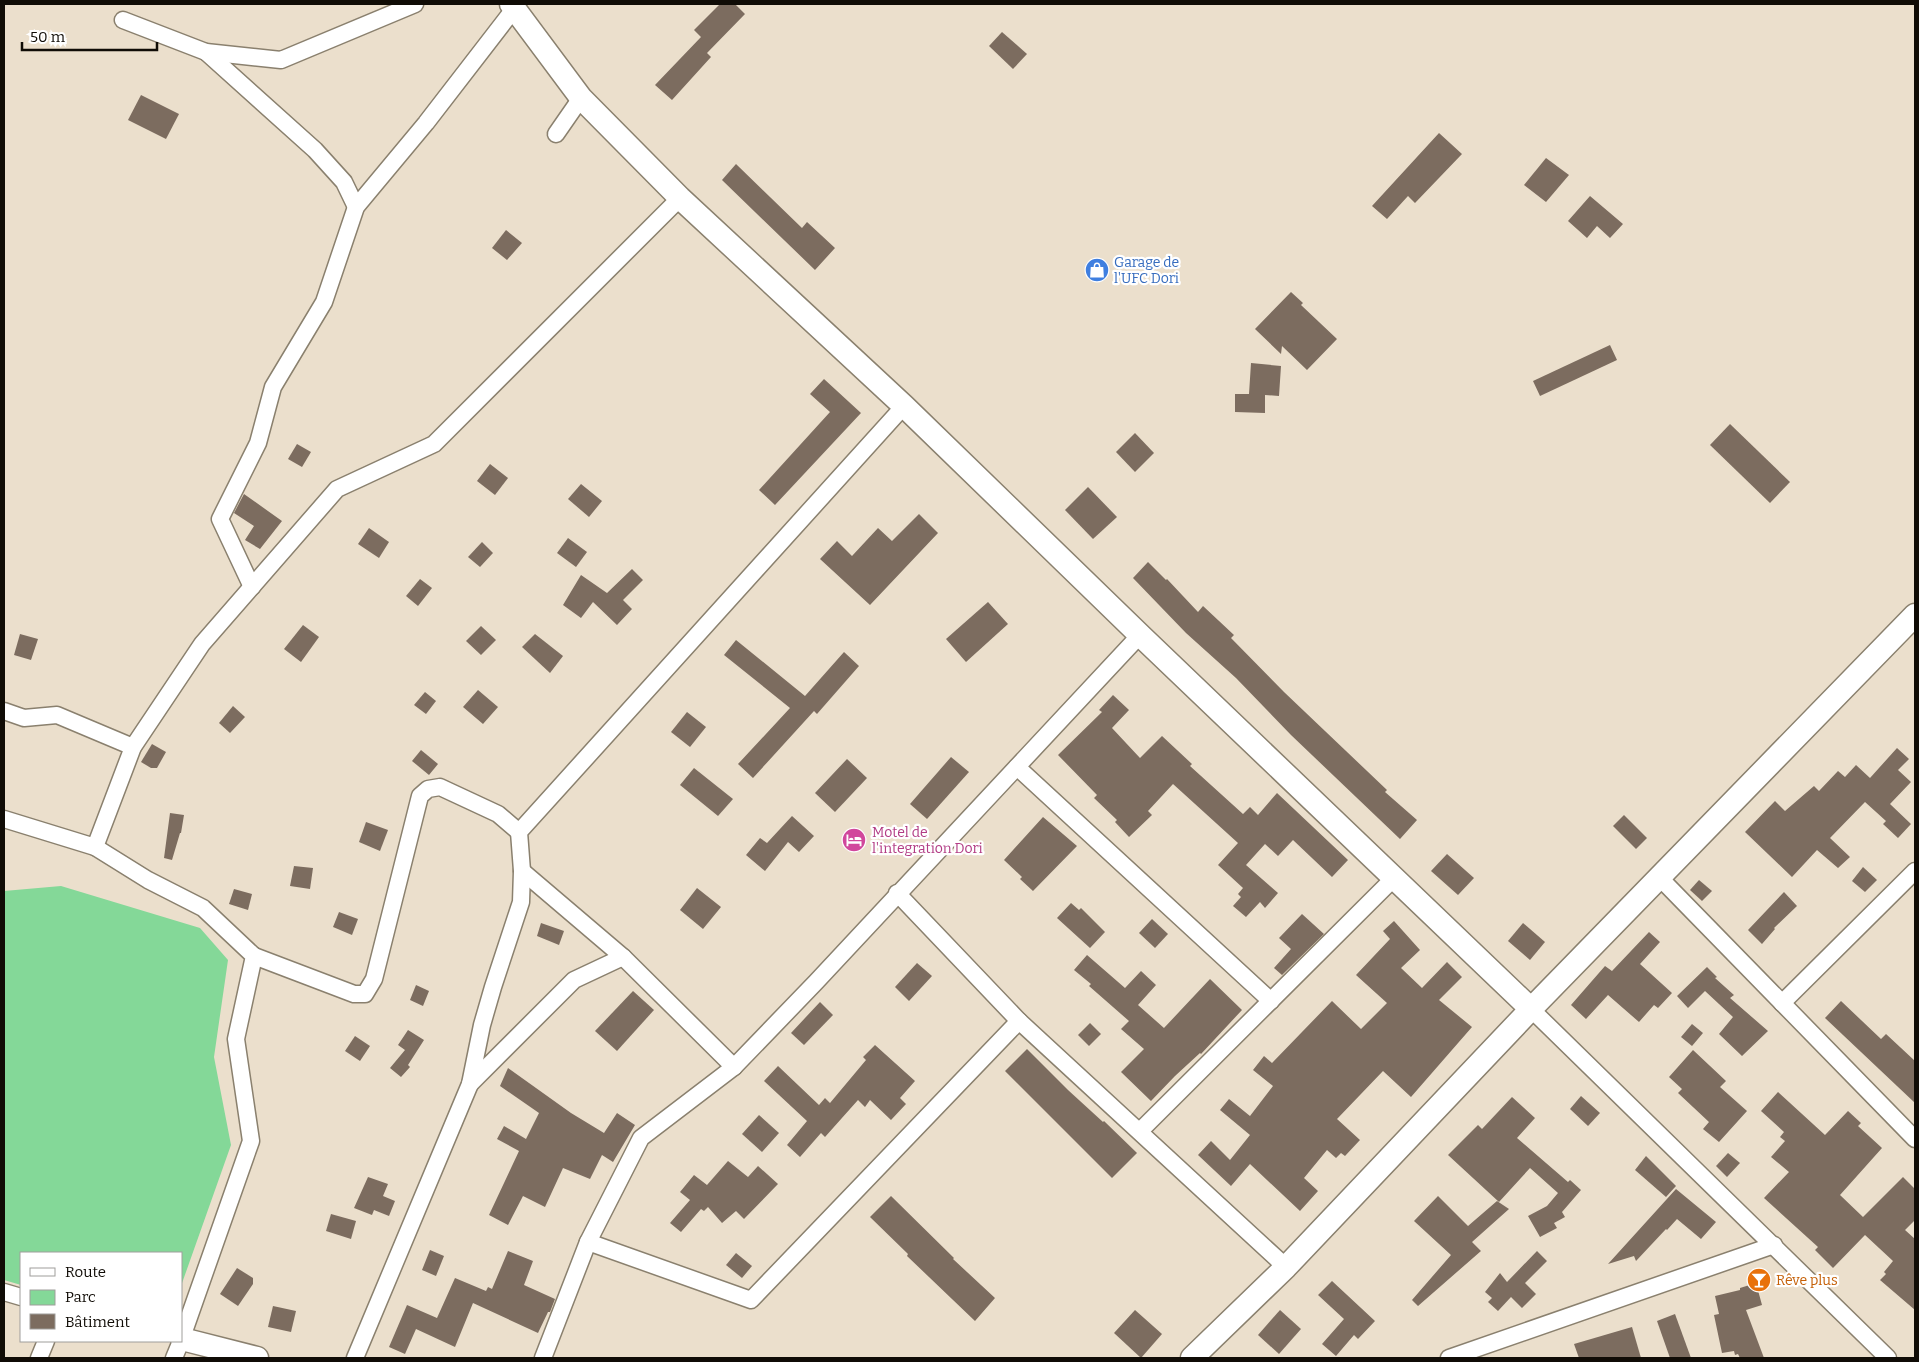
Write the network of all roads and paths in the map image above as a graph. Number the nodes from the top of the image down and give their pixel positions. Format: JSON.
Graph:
{"nodes":[{"id":1,"x":415,"y":4,"type":"edge"},
{"id":2,"x":512,"y":6,"type":"edge"},
{"id":3,"x":123,"y":20,"type":"dead end"},
{"id":4,"x":206,"y":52,"type":"junction"},
{"id":5,"x":581,"y":98,"type":"junction"},
{"id":6,"x":556,"y":134,"type":"dead end"},
{"id":7,"x":680,"y":198,"type":"junction"},
{"id":8,"x":356,"y":207,"type":"junction"},
{"id":9,"x":904,"y":406,"type":"junction"},
{"id":10,"x":252,"y":587,"type":"junction"},
{"id":11,"x":1915,"y":615,"type":"edge"},
{"id":12,"x":1140,"y":635,"type":"junction"},
{"id":13,"x":4,"y":711,"type":"edge"},
{"id":14,"x":133,"y":747,"type":"junction"},
{"id":15,"x":1017,"y":767,"type":"junction"},
{"id":16,"x":4,"y":819,"type":"edge"},
{"id":17,"x":519,"y":832,"type":"junction"},
{"id":18,"x":94,"y":847,"type":"junction"},
{"id":19,"x":522,"y":871,"type":"junction"},
{"id":20,"x":1915,"y":871,"type":"edge"},
{"id":21,"x":1659,"y":877,"type":"junction"},
{"id":22,"x":1394,"y":878,"type":"junction"},
{"id":23,"x":897,"y":893,"type":"junction"},
{"id":24,"x":254,"y":956,"type":"junction"},
{"id":25,"x":623,"y":957,"type":"junction"},
{"id":26,"x":1271,"y":1001,"type":"junction"},
{"id":27,"x":1782,"y":1003,"type":"junction"},
{"id":28,"x":1531,"y":1008,"type":"junction"},
{"id":29,"x":1019,"y":1021,"type":"junction"},
{"id":30,"x":734,"y":1068,"type":"junction"},
{"id":31,"x":470,"y":1084,"type":"junction"},
{"id":32,"x":1140,"y":1131,"type":"junction"},
{"id":33,"x":1915,"y":1139,"type":"edge"},
{"id":34,"x":588,"y":1242,"type":"junction"},
{"id":35,"x":1774,"y":1245,"type":"junction"},
{"id":36,"x":1286,"y":1267,"type":"junction"},
{"id":37,"x":4,"y":1292,"type":"edge"},
{"id":38,"x":20,"y":1296,"type":"edge"},
{"id":39,"x":182,"y":1336,"type":"edge"},
{"id":40,"x":182,"y":1339,"type":"edge"},
{"id":41,"x":46,"y":1342,"type":"edge"},
{"id":42,"x":180,"y":1342,"type":"edge"},
{"id":43,"x":39,"y":1358,"type":"edge"},
{"id":44,"x":174,"y":1358,"type":"edge"},
{"id":45,"x":257,"y":1358,"type":"edge"},
{"id":46,"x":355,"y":1358,"type":"edge"},
{"id":47,"x":543,"y":1358,"type":"edge"},
{"id":48,"x":1192,"y":1358,"type":"edge"},
{"id":49,"x":1449,"y":1358,"type":"edge"},
{"id":50,"x":1888,"y":1358,"type":"edge"}],
"edges":[{"from":1,"to":4,"type":"street"},
{"from":2,"to":5,"type":"street"},
{"from":2,"to":8,"type":"street"},
{"from":3,"to":4,"type":"street"},
{"from":4,"to":8,"type":"street"},
{"from":5,"to":6,"type":"street"},
{"from":5,"to":7,"type":"street"},
{"from":7,"to":9,"type":"street"},
{"from":7,"to":10,"type":"street"},
{"from":8,"to":10,"type":"street"},
{"from":9,"to":12,"type":"street"},
{"from":9,"to":17,"type":"street"},
{"from":10,"to":14,"type":"street"},
{"from":11,"to":21,"type":"street"},
{"from":12,"to":15,"type":"street"},
{"from":12,"to":22,"type":"street"},
{"from":13,"to":14,"type":"street"},
{"from":14,"to":18,"type":"street"},
{"from":15,"to":23,"type":"street"},
{"from":15,"to":26,"type":"street"},
{"from":16,"to":18,"type":"street"},
{"from":17,"to":19,"type":"street"},
{"from":17,"to":24,"type":"street"},
{"from":18,"to":24,"type":"street"},
{"from":19,"to":25,"type":"street"},
{"from":19,"to":31,"type":"street"},
{"from":20,"to":27,"type":"street"},
{"from":21,"to":27,"type":"street"},
{"from":21,"to":28,"type":"street"},
{"from":22,"to":26,"type":"street"},
{"from":22,"to":28,"type":"street"},
{"from":23,"to":29,"type":"street"},
{"from":23,"to":30,"type":"street"},
{"from":24,"to":39,"type":"street"},
{"from":25,"to":30,"type":"street"},
{"from":25,"to":31,"type":"street"},
{"from":26,"to":32,"type":"street"},
{"from":27,"to":33,"type":"street"},
{"from":28,"to":35,"type":"street"},
{"from":28,"to":36,"type":"street"},
{"from":29,"to":32,"type":"street"},
{"from":29,"to":34,"type":"street"},
{"from":30,"to":34,"type":"street"},
{"from":31,"to":46,"type":"street"},
{"from":32,"to":36,"type":"street"},
{"from":34,"to":47,"type":"street"},
{"from":35,"to":49,"type":"street"},
{"from":35,"to":50,"type":"street"},
{"from":36,"to":48,"type":"street"},
{"from":37,"to":38,"type":"street"},
{"from":40,"to":45,"type":"street"},
{"from":41,"to":43,"type":"street"},
{"from":42,"to":44,"type":"street"}]}
